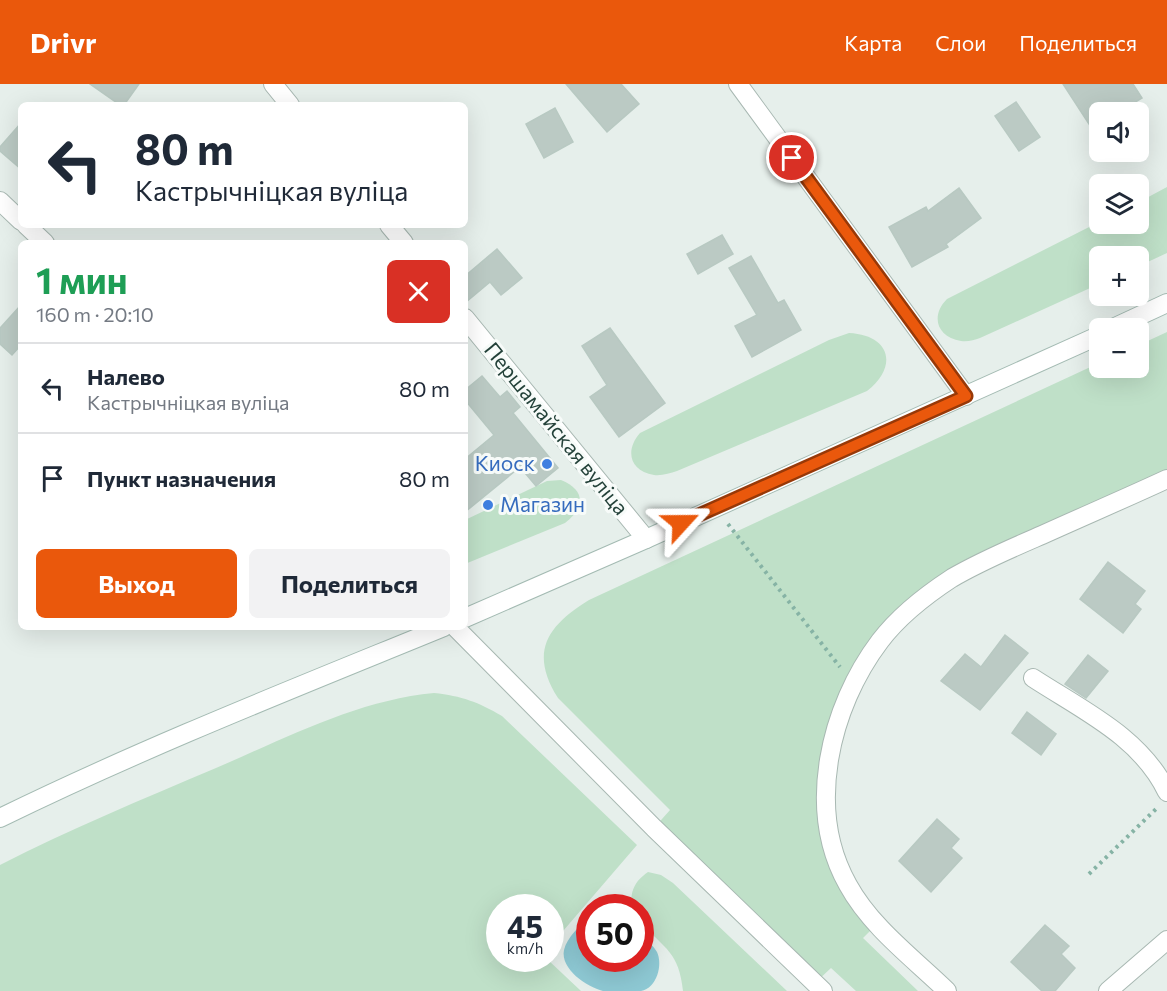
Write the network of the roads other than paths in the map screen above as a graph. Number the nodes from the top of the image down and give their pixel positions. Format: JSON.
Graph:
{"nodes":[{"id":1,"x":273,"y":84,"type":"edge"},
{"id":2,"x":738,"y":84,"type":"edge"},
{"id":3,"x":288,"y":102,"type":"edge"},
{"id":4,"x":0,"y":201,"type":"edge"},
{"id":5,"x":18,"y":218,"type":"edge"},
{"id":6,"x":29,"y":228,"type":"edge"},
{"id":7,"x":392,"y":228,"type":"edge"},
{"id":8,"x":42,"y":240,"type":"edge"},
{"id":9,"x":402,"y":240,"type":"edge"},
{"id":10,"x":1167,"y":303,"type":"edge"},
{"id":11,"x":1135,"y":318,"type":"edge"},
{"id":12,"x":468,"y":322,"type":"edge"},
{"id":13,"x":1089,"y":339,"type":"edge"},
{"id":14,"x":966,"y":396,"type":"junction"},
{"id":15,"x":1167,"y":479,"type":"edge"},
{"id":16,"x":646,"y":539,"type":"junction"},
{"id":17,"x":468,"y":617,"type":"edge"},
{"id":18,"x":437,"y":630,"type":"edge"},
{"id":19,"x":458,"y":630,"type":"edge"},
{"id":20,"x":1033,"y":678,"type":"dead end"},
{"id":21,"x":1163,"y":799,"type":"edge"},
{"id":22,"x":0,"y":818,"type":"edge"},
{"id":23,"x":1167,"y":940,"type":"edge"},
{"id":24,"x":823,"y":991,"type":"edge"},
{"id":25,"x":947,"y":991,"type":"edge"},
{"id":26,"x":1108,"y":991,"type":"edge"}],
"edges":[{"from":1,"to":3,"type":"street"},
{"from":2,"to":14,"type":"street"},
{"from":4,"to":5,"type":"street"},
{"from":6,"to":8,"type":"street"},
{"from":7,"to":9,"type":"street"},
{"from":10,"to":11,"type":"street"},
{"from":12,"to":16,"type":"street","name":"Першамайская вуліца"},
{"from":13,"to":14,"type":"street"},
{"from":14,"to":16,"type":"street"},
{"from":15,"to":25,"type":"street"},
{"from":16,"to":17,"type":"street"},
{"from":18,"to":22,"type":"street"},
{"from":19,"to":24,"type":"street"},
{"from":20,"to":21,"type":"street"},
{"from":23,"to":26,"type":"street"}]}
